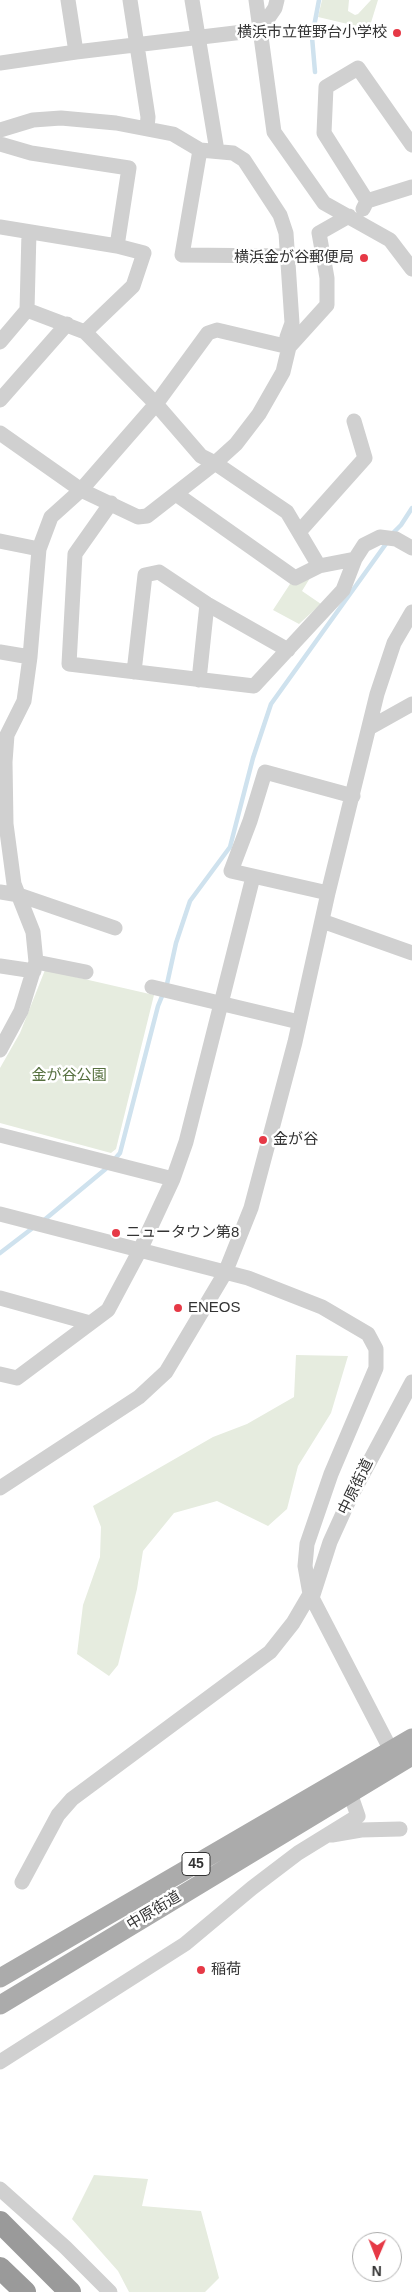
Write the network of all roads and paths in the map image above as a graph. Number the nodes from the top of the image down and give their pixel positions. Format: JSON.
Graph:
{"nodes":[{"id":1,"x":68,"y":0,"type":"edge"},
{"id":2,"x":130,"y":0,"type":"edge"},
{"id":3,"x":192,"y":0,"type":"edge"},
{"id":4,"x":256,"y":0,"type":"edge"},
{"id":5,"x":277,"y":0,"type":"edge"},
{"id":6,"x":260,"y":30,"type":"junction"},
{"id":7,"x":198,"y":38,"type":"junction"},
{"id":8,"x":136,"y":46,"type":"junction"},
{"id":9,"x":76,"y":52,"type":"junction"},
{"id":10,"x":0,"y":64,"type":"edge"},
{"id":11,"x":147,"y":128,"type":"junction"},
{"id":12,"x":0,"y":130,"type":"edge"},
{"id":13,"x":0,"y":144,"type":"edge"},
{"id":14,"x":412,"y":145,"type":"edge"},
{"id":15,"x":200,"y":150,"type":"junction"},
{"id":16,"x":217,"y":151,"type":"junction"},
{"id":17,"x":412,"y":187,"type":"edge"},
{"id":18,"x":367,"y":201,"type":"junction"},
{"id":19,"x":353,"y":218,"type":"junction"},
{"id":20,"x":0,"y":227,"type":"edge"},
{"id":21,"x":29,"y":232,"type":"junction"},
{"id":22,"x":117,"y":246,"type":"junction"},
{"id":23,"x":288,"y":256,"type":"junction"},
{"id":24,"x":412,"y":269,"type":"edge"},
{"id":25,"x":27,"y":310,"type":"junction"},
{"id":26,"x":67,"y":324,"type":"junction"},
{"id":27,"x":85,"y":332,"type":"junction"},
{"id":28,"x":0,"y":342,"type":"edge"},
{"id":29,"x":289,"y":347,"type":"junction"},
{"id":30,"x":0,"y":400,"type":"edge"},
{"id":31,"x":156,"y":404,"type":"junction"},
{"id":32,"x":354,"y":422,"type":"dead end"},
{"id":33,"x":0,"y":433,"type":"edge"},
{"id":34,"x":215,"y":463,"type":"junction"},
{"id":35,"x":80,"y":490,"type":"junction"},
{"id":36,"x":176,"y":494,"type":"junction"},
{"id":37,"x":111,"y":503,"type":"junction"},
{"id":38,"x":299,"y":532,"type":"junction"},
{"id":39,"x":0,"y":541,"type":"edge"},
{"id":40,"x":412,"y":548,"type":"edge"},
{"id":41,"x":39,"y":549,"type":"junction"},
{"id":42,"x":355,"y":559,"type":"junction"},
{"id":43,"x":319,"y":566,"type":"junction"},
{"id":44,"x":207,"y":604,"type":"junction"},
{"id":45,"x":412,"y":612,"type":"edge"},
{"id":46,"x":288,"y":650,"type":"junction"},
{"id":47,"x":0,"y":652,"type":"edge"},
{"id":48,"x":30,"y":657,"type":"junction"},
{"id":49,"x":134,"y":672,"type":"junction"},
{"id":50,"x":199,"y":680,"type":"junction"},
{"id":51,"x":410,"y":710,"type":"edge"},
{"id":52,"x":369,"y":728,"type":"junction"},
{"id":53,"x":3,"y":762,"type":"edge"},
{"id":54,"x":352,"y":796,"type":"junction"},
{"id":55,"x":253,"y":877,"type":"junction"},
{"id":56,"x":0,"y":892,"type":"edge"},
{"id":57,"x":328,"y":893,"type":"junction"},
{"id":58,"x":19,"y":895,"type":"junction"},
{"id":59,"x":322,"y":922,"type":"junction"},
{"id":60,"x":116,"y":928,"type":"dead end"},
{"id":61,"x":412,"y":953,"type":"edge"},
{"id":62,"x":0,"y":966,"type":"edge"},
{"id":63,"x":35,"y":966,"type":"junction"},
{"id":64,"x":86,"y":972,"type":"dead end"},
{"id":65,"x":152,"y":987,"type":"dead end"},
{"id":66,"x":221,"y":1004,"type":"junction"},
{"id":67,"x":300,"y":1022,"type":"junction"},
{"id":68,"x":0,"y":1050,"type":"edge"},
{"id":69,"x":0,"y":1135,"type":"edge"},
{"id":70,"x":173,"y":1179,"type":"junction"},
{"id":71,"x":0,"y":1214,"type":"edge"},
{"id":72,"x":140,"y":1250,"type":"junction"},
{"id":73,"x":224,"y":1273,"type":"junction"},
{"id":74,"x":0,"y":1298,"type":"edge"},
{"id":75,"x":90,"y":1322,"type":"junction"},
{"id":76,"x":0,"y":1374,"type":"edge"},
{"id":77,"x":412,"y":1382,"type":"edge"},
{"id":78,"x":0,"y":1488,"type":"edge"},
{"id":79,"x":311,"y":1596,"type":"junction"},
{"id":80,"x":412,"y":1738,"type":"edge"},
{"id":81,"x":400,"y":1757,"type":"edge"},
{"id":82,"x":350,"y":1793,"type":"junction"},
{"id":83,"x":400,"y":1830,"type":"dead end"},
{"id":84,"x":323,"y":1837,"type":"junction"},
{"id":85,"x":22,"y":1882,"type":"dead end"},
{"id":86,"x":0,"y":1978,"type":"edge"},
{"id":87,"x":0,"y":2004,"type":"edge"},
{"id":88,"x":0,"y":2062,"type":"edge"},
{"id":89,"x":0,"y":2189,"type":"edge"},
{"id":90,"x":0,"y":2222,"type":"edge"},
{"id":91,"x":0,"y":2268,"type":"edge"},
{"id":92,"x":25,"y":2292,"type":"edge"},
{"id":93,"x":70,"y":2292,"type":"edge"},
{"id":94,"x":110,"y":2292,"type":"edge"}],
"edges":[{"from":1,"to":9,"type":"street"},
{"from":2,"to":8,"type":"street"},
{"from":3,"to":7,"type":"street"},
{"from":4,"to":6,"type":"street"},
{"from":5,"to":6,"type":"street"},
{"from":6,"to":7,"type":"street"},
{"from":6,"to":19,"type":"street"},
{"from":7,"to":8,"type":"street"},
{"from":7,"to":16,"type":"street"},
{"from":8,"to":9,"type":"street"},
{"from":8,"to":11,"type":"street"},
{"from":9,"to":10,"type":"street"},
{"from":11,"to":12,"type":"street"},
{"from":11,"to":15,"type":"street"},
{"from":13,"to":22,"type":"street"},
{"from":14,"to":18,"type":"street"},
{"from":15,"to":16,"type":"street"},
{"from":15,"to":23,"type":"street"},
{"from":16,"to":23,"type":"street"},
{"from":17,"to":18,"type":"street"},
{"from":18,"to":19,"type":"street"},
{"from":19,"to":24,"type":"street"},
{"from":19,"to":29,"type":"street"},
{"from":20,"to":21,"type":"street"},
{"from":21,"to":22,"type":"street"},
{"from":21,"to":25,"type":"street"},
{"from":22,"to":27,"type":"street"},
{"from":23,"to":29,"type":"street"},
{"from":25,"to":26,"type":"street"},
{"from":25,"to":28,"type":"street"},
{"from":26,"to":27,"type":"street"},
{"from":26,"to":30,"type":"street"},
{"from":27,"to":31,"type":"street"},
{"from":29,"to":31,"type":"street"},
{"from":29,"to":34,"type":"street"},
{"from":31,"to":34,"type":"street"},
{"from":31,"to":35,"type":"street"},
{"from":32,"to":38,"type":"street"},
{"from":33,"to":35,"type":"street"},
{"from":34,"to":36,"type":"street"},
{"from":34,"to":38,"type":"street"},
{"from":35,"to":37,"type":"street"},
{"from":35,"to":41,"type":"street"},
{"from":36,"to":37,"type":"street"},
{"from":36,"to":43,"type":"street"},
{"from":37,"to":49,"type":"street"},
{"from":38,"to":43,"type":"street"},
{"from":39,"to":41,"type":"street"},
{"from":40,"to":42,"type":"street"},
{"from":41,"to":48,"type":"street"},
{"from":42,"to":43,"type":"street"},
{"from":42,"to":46,"type":"street"},
{"from":44,"to":46,"type":"street"},
{"from":44,"to":49,"type":"street"},
{"from":44,"to":50,"type":"street"},
{"from":45,"to":52,"type":"street"},
{"from":46,"to":50,"type":"street"},
{"from":47,"to":48,"type":"street"},
{"from":48,"to":53,"type":"street"},
{"from":49,"to":50,"type":"street"},
{"from":51,"to":52,"type":"street"},
{"from":52,"to":54,"type":"street"},
{"from":53,"to":58,"type":"street"},
{"from":54,"to":55,"type":"street"},
{"from":54,"to":57,"type":"street"},
{"from":55,"to":57,"type":"street"},
{"from":55,"to":66,"type":"street"},
{"from":56,"to":58,"type":"street"},
{"from":57,"to":59,"type":"street"},
{"from":58,"to":60,"type":"street"},
{"from":58,"to":63,"type":"street"},
{"from":59,"to":61,"type":"street"},
{"from":59,"to":67,"type":"street"},
{"from":62,"to":63,"type":"street"},
{"from":63,"to":64,"type":"street"},
{"from":63,"to":68,"type":"street"},
{"from":65,"to":66,"type":"street"},
{"from":66,"to":67,"type":"street"},
{"from":66,"to":70,"type":"street"},
{"from":67,"to":73,"type":"street"},
{"from":69,"to":70,"type":"street"},
{"from":70,"to":72,"type":"street"},
{"from":71,"to":72,"type":"street"},
{"from":72,"to":73,"type":"street"},
{"from":72,"to":75,"type":"street"},
{"from":73,"to":78,"type":"street"},
{"from":73,"to":79,"type":"street"},
{"from":74,"to":75,"type":"street"},
{"from":75,"to":76,"type":"street"},
{"from":77,"to":79,"type":"street","name":"中原街道"},
{"from":79,"to":81,"type":"street"},
{"from":79,"to":85,"type":"street","name":"中原街道"},
{"from":80,"to":81,"type":"main road","name":"中原街道","number":"45"},
{"from":81,"to":82,"type":"main road","name":"中原街道","number":"45"},
{"from":81,"to":86,"type":"main road","name":"中原街道","number":"45"},
{"from":82,"to":84,"type":"street"},
{"from":82,"to":87,"type":"main road","name":"中原街道","number":"45"},
{"from":83,"to":84,"type":"street"},
{"from":84,"to":88,"type":"street"},
{"from":89,"to":94,"type":"street"},
{"from":90,"to":93,"type":"highway"},
{"from":91,"to":92,"type":"highway"}]}
